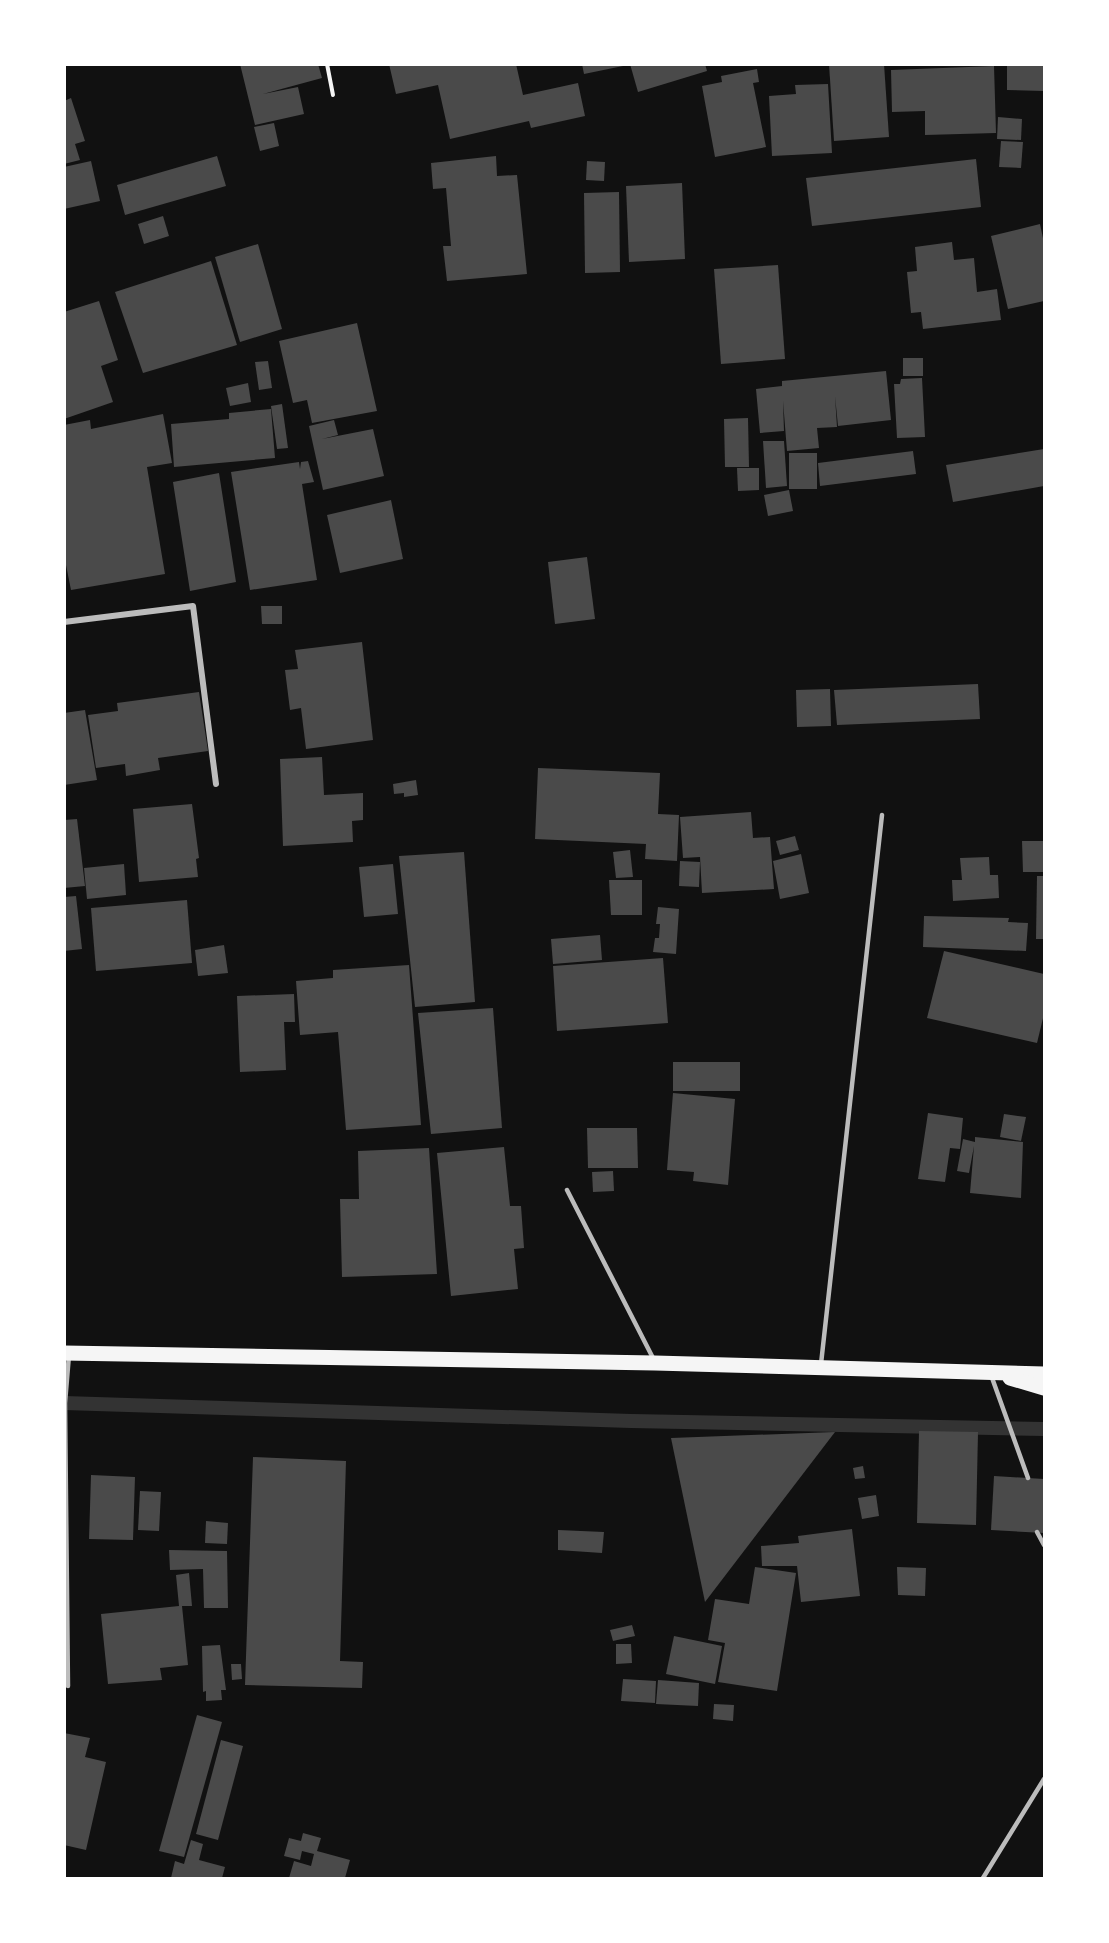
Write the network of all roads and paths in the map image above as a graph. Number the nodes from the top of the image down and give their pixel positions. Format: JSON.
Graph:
{"nodes":[{"id":1,"x":327,"y":64,"type":"edge"},
{"id":2,"x":333,"y":95,"type":"dead end"},
{"id":3,"x":64,"y":622,"type":"edge"},
{"id":4,"x":216,"y":784,"type":"dead end"},
{"id":5,"x":882,"y":815,"type":"dead end"},
{"id":6,"x":567,"y":1190,"type":"dead end"},
{"id":7,"x":67,"y":1353,"type":"edge"},
{"id":8,"x":655,"y":1364,"type":"junction"},
{"id":9,"x":821,"y":1368,"type":"junction"},
{"id":10,"x":990,"y":1372,"type":"junction"},
{"id":11,"x":1044,"y":1374,"type":"edge"},
{"id":12,"x":1044,"y":1388,"type":"edge"},
{"id":13,"x":1028,"y":1478,"type":"dead end"},
{"id":14,"x":1037,"y":1532,"type":"dead end"},
{"id":15,"x":1044,"y":1545,"type":"edge"},
{"id":16,"x":68,"y":1686,"type":"dead end"},
{"id":17,"x":1044,"y":1779,"type":"edge"},
{"id":18,"x":983,"y":1878,"type":"edge"}],
"edges":[{"from":1,"to":2,"type":"path"},
{"from":3,"to":4,"type":"street"},
{"from":5,"to":9,"type":"lane"},
{"from":6,"to":8,"type":"lane"},
{"from":7,"to":8,"type":"main road"},
{"from":7,"to":16,"type":"lane"},
{"from":8,"to":9,"type":"main road"},
{"from":9,"to":10,"type":"main road"},
{"from":10,"to":11,"type":"main road"},
{"from":10,"to":12,"type":"main road"},
{"from":10,"to":13,"type":"lane"},
{"from":14,"to":15,"type":"lane"},
{"from":17,"to":18,"type":"lane"}]}
